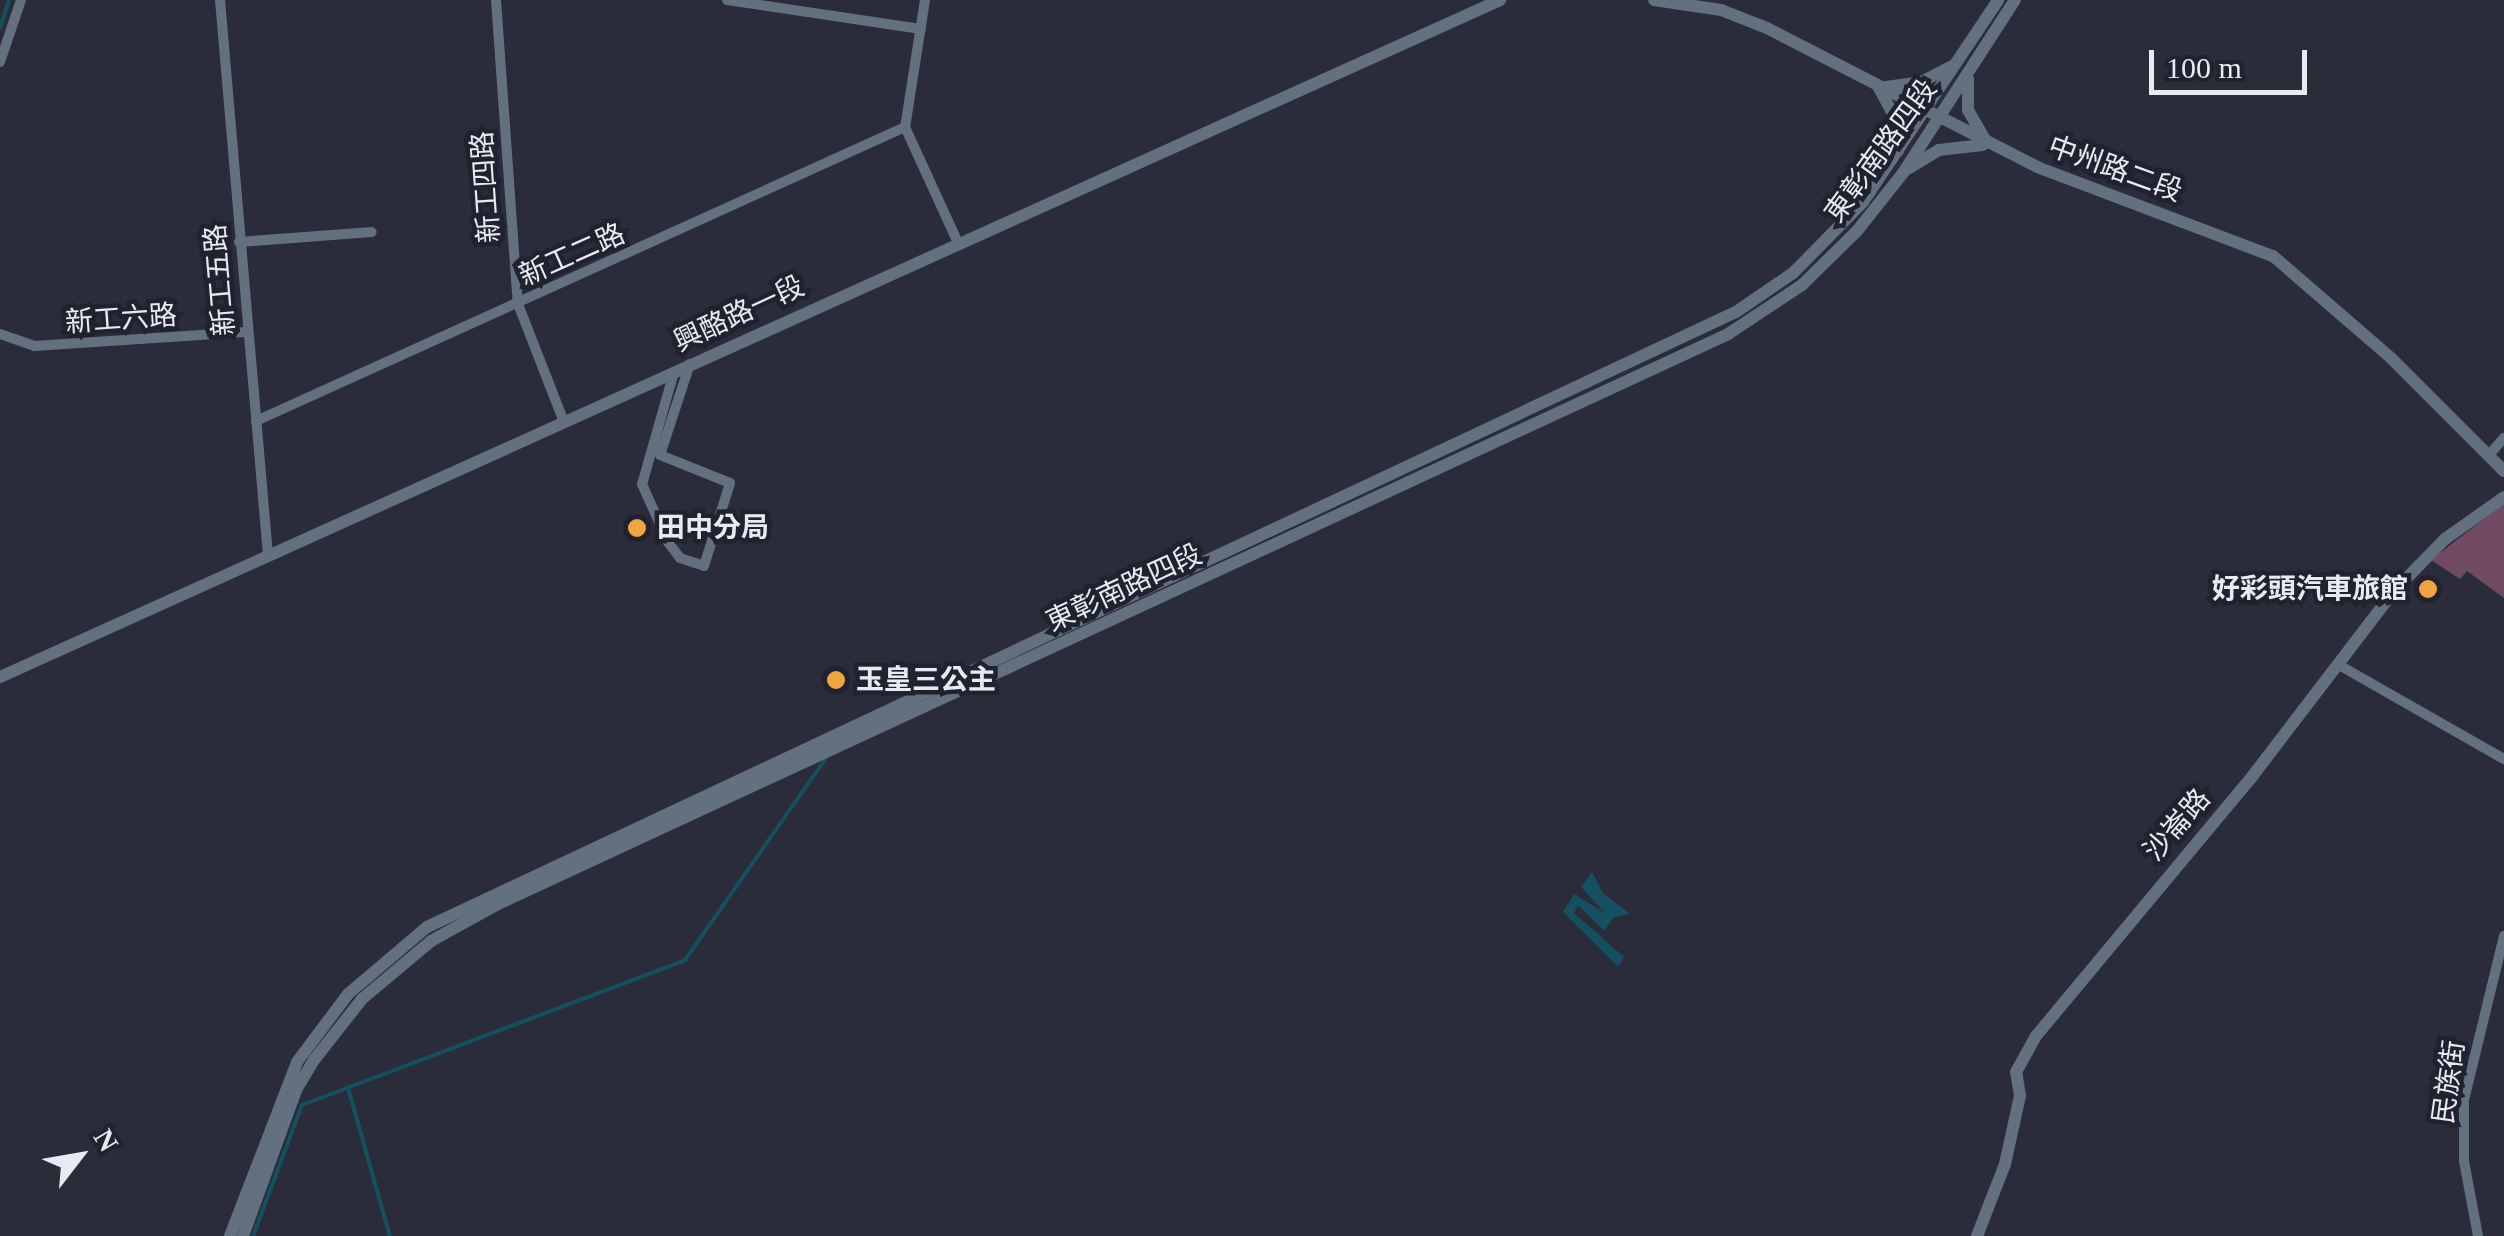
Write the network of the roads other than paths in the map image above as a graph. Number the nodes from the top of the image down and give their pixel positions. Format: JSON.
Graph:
{"nodes":[{"id":1,"x":22,"y":0,"type":"edge"},
{"id":2,"x":220,"y":0,"type":"edge"},
{"id":3,"x":496,"y":0,"type":"edge"},
{"id":4,"x":728,"y":0,"type":"edge"},
{"id":5,"x":925,"y":0,"type":"edge"},
{"id":6,"x":1500,"y":0,"type":"edge"},
{"id":7,"x":1654,"y":0,"type":"edge"},
{"id":8,"x":1998,"y":0,"type":"edge"},
{"id":9,"x":2015,"y":0,"type":"edge"},
{"id":10,"x":921,"y":29,"type":"junction"},
{"id":11,"x":0,"y":62,"type":"edge"},
{"id":12,"x":1965,"y":65,"type":"junction"},
{"id":13,"x":1879,"y":88,"type":"junction"},
{"id":14,"x":1932,"y":116,"type":"junction"},
{"id":15,"x":905,"y":126,"type":"junction"},
{"id":16,"x":1988,"y":145,"type":"junction"},
{"id":17,"x":1896,"y":159,"type":"junction"},
{"id":18,"x":1903,"y":173,"type":"junction"},
{"id":19,"x":372,"y":232,"type":"dead end"},
{"id":20,"x":239,"y":242,"type":"junction"},
{"id":21,"x":958,"y":243,"type":"junction"},
{"id":22,"x":518,"y":304,"type":"junction"},
{"id":23,"x":246,"y":332,"type":"junction"},
{"id":24,"x":0,"y":334,"type":"edge"},
{"id":25,"x":690,"y":364,"type":"junction"},
{"id":26,"x":674,"y":372,"type":"junction"},
{"id":27,"x":256,"y":421,"type":"junction"},
{"id":28,"x":564,"y":422,"type":"junction"},
{"id":29,"x":2504,"y":438,"type":"edge"},
{"id":30,"x":2489,"y":455,"type":"junction"},
{"id":31,"x":2504,"y":471,"type":"edge"},
{"id":32,"x":2504,"y":496,"type":"edge"},
{"id":33,"x":268,"y":555,"type":"junction"},
{"id":34,"x":2339,"y":666,"type":"junction"},
{"id":35,"x":0,"y":677,"type":"edge"},
{"id":36,"x":2504,"y":759,"type":"edge"},
{"id":37,"x":2504,"y":936,"type":"edge"},
{"id":38,"x":230,"y":1236,"type":"edge"},
{"id":39,"x":243,"y":1236,"type":"edge"},
{"id":40,"x":1977,"y":1236,"type":"edge"},
{"id":41,"x":2478,"y":1236,"type":"edge"}],
"edges":[{"from":1,"to":11,"type":"street"},
{"from":2,"to":20,"type":"street","name":"新工五路"},
{"from":3,"to":22,"type":"street","name":"新工四路"},
{"from":4,"to":10,"type":"street"},
{"from":5,"to":10,"type":"street"},
{"from":6,"to":21,"type":"street","name":"興酪路一段"},
{"from":7,"to":13,"type":"street","name":"中州路二段"},
{"from":8,"to":12,"type":"street","name":"東彰南路四段"},
{"from":9,"to":12,"type":"street","name":"東彰南路四段"},
{"from":10,"to":15,"type":"street"},
{"from":12,"to":13,"type":"street"},
{"from":12,"to":14,"type":"street","name":"東彰南路四段"},
{"from":12,"to":16,"type":"street"},
{"from":13,"to":14,"type":"street","name":"中州路二段"},
{"from":13,"to":17,"type":"street"},
{"from":14,"to":16,"type":"street","name":"中州路二段"},
{"from":14,"to":17,"type":"street","name":"東彰南路四段"},
{"from":14,"to":18,"type":"street","name":"東彰南路四段"},
{"from":15,"to":21,"type":"street"},
{"from":15,"to":22,"type":"street","name":"新工二路"},
{"from":16,"to":18,"type":"street"},
{"from":16,"to":30,"type":"street","name":"中州路二段"},
{"from":17,"to":38,"type":"street","name":"東彰南路四段"},
{"from":18,"to":39,"type":"street","name":"東彰南路四段"},
{"from":19,"to":20,"type":"street"},
{"from":20,"to":23,"type":"street","name":"新工五路"},
{"from":21,"to":25,"type":"street","name":"興酪路一段"},
{"from":22,"to":27,"type":"street","name":"新工二路"},
{"from":22,"to":28,"type":"street","name":"新工四路"},
{"from":23,"to":24,"type":"street","name":"新工六路"},
{"from":23,"to":27,"type":"street","name":"新工五路"},
{"from":25,"to":26,"type":"street","name":"興酪路一段"},
{"from":25,"to":26,"type":"street"},
{"from":26,"to":28,"type":"street","name":"興酪路一段"},
{"from":27,"to":33,"type":"street","name":"新工五路"},
{"from":28,"to":33,"type":"street","name":"興酪路一段"},
{"from":29,"to":30,"type":"street"},
{"from":30,"to":31,"type":"street","name":"中州路二段"},
{"from":32,"to":34,"type":"street","name":"沙崙路"},
{"from":33,"to":35,"type":"street","name":"興酪路一段"},
{"from":34,"to":36,"type":"street"},
{"from":34,"to":40,"type":"street","name":"沙崙路"},
{"from":37,"to":41,"type":"street","name":"民族街"}]}
